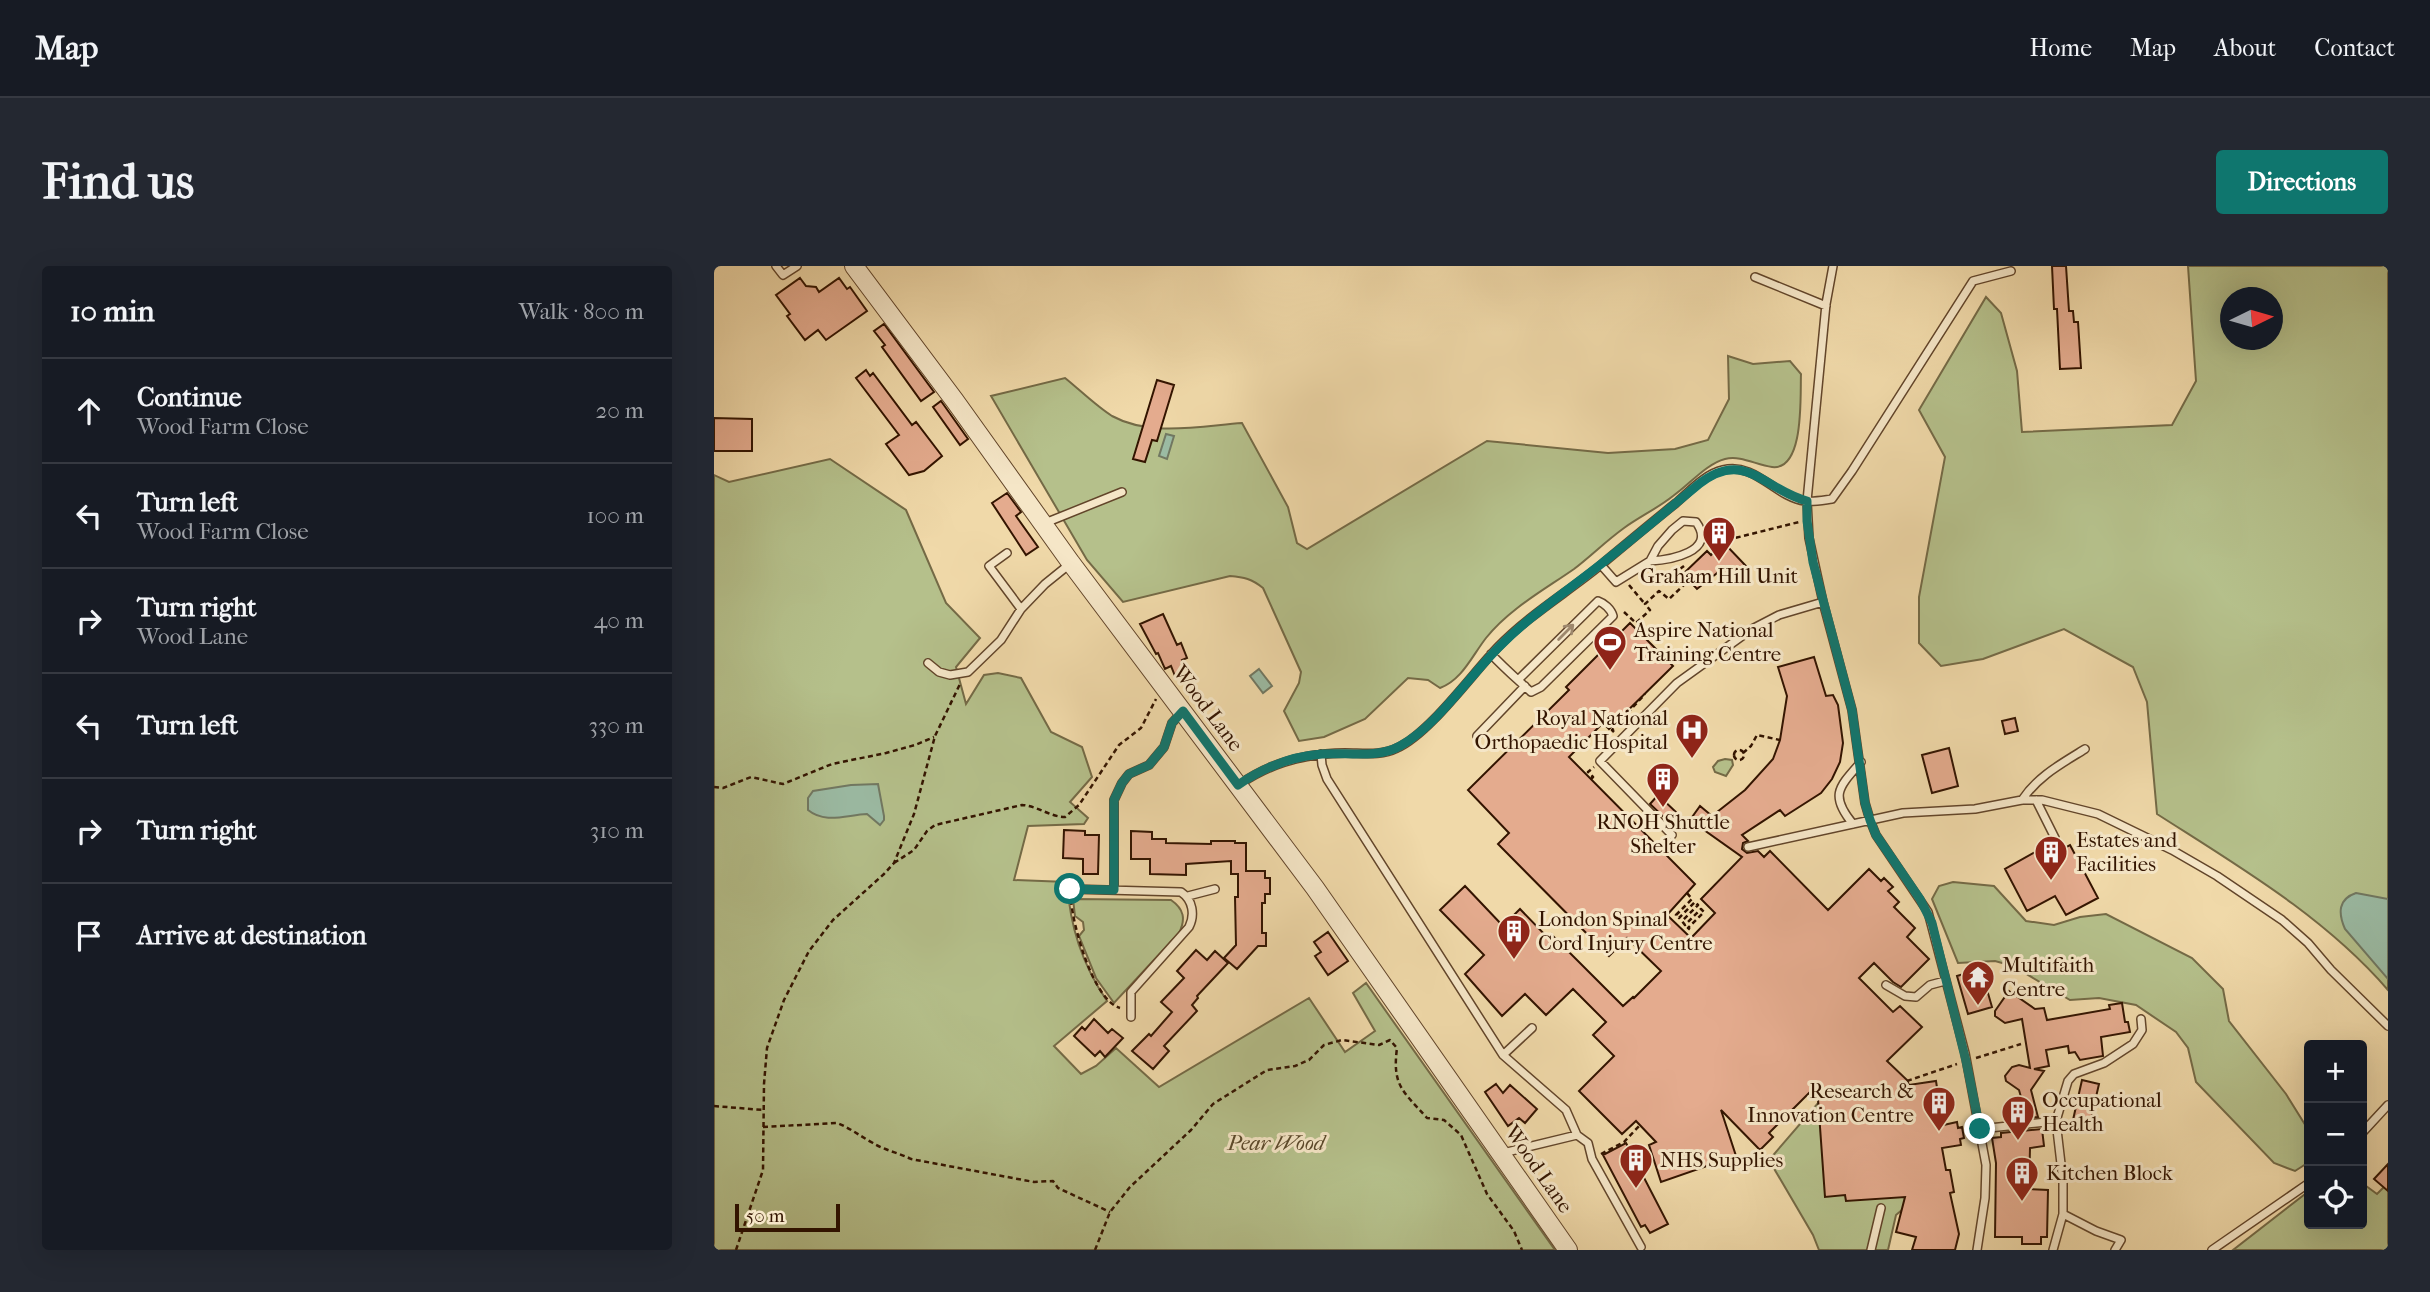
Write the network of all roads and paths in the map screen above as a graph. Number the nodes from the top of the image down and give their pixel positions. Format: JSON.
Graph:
{"nodes":[{"id":1,"x":776,"y":266,"type":"edge"},
{"id":2,"x":797,"y":266,"type":"edge"},
{"id":3,"x":854,"y":266,"type":"edge"},
{"id":4,"x":1833,"y":266,"type":"edge"},
{"id":5,"x":2011,"y":271,"type":"dead end"},
{"id":6,"x":1755,"y":277,"type":"dead end"},
{"id":7,"x":1826,"y":306,"type":"junction"},
{"id":8,"x":1122,"y":492,"type":"dead end"},
{"id":9,"x":1807,"y":501,"type":"junction"},
{"id":10,"x":1043,"y":523,"type":"junction"},
{"id":11,"x":1795,"y":523,"type":"dead end"},
{"id":12,"x":1705,"y":548,"type":"dead end"},
{"id":13,"x":1007,"y":553,"type":"dead end"},
{"id":14,"x":1650,"y":561,"type":"junction"},
{"id":15,"x":1071,"y":563,"type":"junction"},
{"id":16,"x":1686,"y":564,"type":"dead end"},
{"id":17,"x":1601,"y":565,"type":"junction"},
{"id":18,"x":1626,"y":581,"type":"dead end"},
{"id":19,"x":1823,"y":602,"type":"junction"},
{"id":20,"x":1645,"y":604,"type":"junction"},
{"id":21,"x":1618,"y":606,"type":"dead end"},
{"id":22,"x":1021,"y":609,"type":"junction"},
{"id":23,"x":1491,"y":654,"type":"junction"},
{"id":24,"x":928,"y":663,"type":"dead end"},
{"id":25,"x":968,"y":672,"type":"junction"},
{"id":26,"x":1521,"y":683,"type":"junction"},
{"id":27,"x":1165,"y":689,"type":"junction"},
{"id":28,"x":1645,"y":694,"type":"dead end"},
{"id":29,"x":1183,"y":711,"type":"junction"},
{"id":30,"x":1616,"y":734,"type":"dead end"},
{"id":31,"x":1477,"y":736,"type":"dead end"},
{"id":32,"x":935,"y":737,"type":"junction"},
{"id":33,"x":1780,"y":740,"type":"dead end"},
{"id":34,"x":2085,"y":749,"type":"dead end"},
{"id":35,"x":1743,"y":753,"type":"dead end"},
{"id":36,"x":1321,"y":754,"type":"junction"},
{"id":37,"x":1861,"y":762,"type":"junction"},
{"id":38,"x":1238,"y":785,"type":"junction"},
{"id":39,"x":714,"y":787,"type":"edge"},
{"id":40,"x":2022,"y":800,"type":"junction"},
{"id":41,"x":2036,"y":800,"type":"junction"},
{"id":42,"x":1870,"y":820,"type":"junction"},
{"id":43,"x":1853,"y":824,"type":"junction"},
{"id":44,"x":1672,"y":835,"type":"dead end"},
{"id":45,"x":2055,"y":838,"type":"dead end"},
{"id":46,"x":1748,"y":847,"type":"dead end"},
{"id":47,"x":894,"y":863,"type":"junction"},
{"id":48,"x":1070,"y":889,"type":"joint"},
{"id":49,"x":1215,"y":889,"type":"dead end"},
{"id":50,"x":1114,"y":890,"type":"junction"},
{"id":51,"x":1687,"y":893,"type":"dead end"},
{"id":52,"x":1188,"y":896,"type":"junction"},
{"id":53,"x":1692,"y":931,"type":"dead end"},
{"id":54,"x":1945,"y":981,"type":"junction"},
{"id":55,"x":1886,"y":985,"type":"dead end"},
{"id":56,"x":1131,"y":1012,"type":"joint"},
{"id":57,"x":2141,"y":1019,"type":"dead end"},
{"id":58,"x":2388,"y":1026,"type":"edge"},
{"id":59,"x":1532,"y":1028,"type":"dead end"},
{"id":60,"x":2021,"y":1044,"type":"dead end"},
{"id":61,"x":1503,"y":1055,"type":"junction"},
{"id":62,"x":1976,"y":1058,"type":"dead end"},
{"id":63,"x":1959,"y":1064,"type":"dead end"},
{"id":64,"x":1908,"y":1081,"type":"dead end"},
{"id":65,"x":2388,"y":1105,"type":"edge"},
{"id":66,"x":714,"y":1106,"type":"edge"},
{"id":67,"x":763,"y":1110,"type":"junction"},
{"id":68,"x":2056,"y":1121,"type":"junction"},
{"id":69,"x":1640,"y":1125,"type":"dead end"},
{"id":70,"x":763,"y":1127,"type":"junction"},
{"id":71,"x":2367,"y":1128,"type":"edge"},
{"id":72,"x":1980,"y":1129,"type":"junction"},
{"id":73,"x":1577,"y":1135,"type":"junction"},
{"id":74,"x":1502,"y":1154,"type":"junction"},
{"id":75,"x":1592,"y":1158,"type":"junction"},
{"id":76,"x":2304,"y":1186,"type":"edge"},
{"id":77,"x":1881,"y":1208,"type":"dead end"},
{"id":78,"x":1110,"y":1212,"type":"junction"},
{"id":79,"x":2063,"y":1214,"type":"junction"},
{"id":80,"x":1641,"y":1247,"type":"dead end"},
{"id":81,"x":736,"y":1250,"type":"edge"},
{"id":82,"x":1096,"y":1250,"type":"edge"},
{"id":83,"x":1522,"y":1250,"type":"edge"},
{"id":84,"x":1568,"y":1250,"type":"edge"},
{"id":85,"x":1871,"y":1250,"type":"edge"},
{"id":86,"x":1977,"y":1250,"type":"edge"},
{"id":87,"x":2053,"y":1250,"type":"edge"},
{"id":88,"x":2115,"y":1250,"type":"edge"},
{"id":89,"x":2213,"y":1250,"type":"edge"}],
"edges":[{"from":1,"to":2,"type":"lane"},
{"from":3,"to":10,"type":"street","name":"Wood Lane"},
{"from":4,"to":7,"type":"lane"},
{"from":5,"to":9,"type":"lane"},
{"from":6,"to":7,"type":"lane"},
{"from":7,"to":9,"type":"lane"},
{"from":8,"to":10,"type":"lane"},
{"from":9,"to":17,"type":"lane"},
{"from":9,"to":19,"type":"lane"},
{"from":10,"to":15,"type":"street","name":"Wood Lane"},
{"from":11,"to":12,"type":"path"},
{"from":13,"to":22,"type":"lane"},
{"from":14,"to":14,"type":"lane"},
{"from":14,"to":17,"type":"lane"},
{"from":15,"to":22,"type":"lane"},
{"from":15,"to":27,"type":"street","name":"Wood Lane"},
{"from":16,"to":20,"type":"path"},
{"from":17,"to":23,"type":"lane"},
{"from":18,"to":20,"type":"path"},
{"from":19,"to":37,"type":"lane"},
{"from":19,"to":44,"type":"lane"},
{"from":20,"to":21,"type":"path"},
{"from":22,"to":25,"type":"lane"},
{"from":23,"to":26,"type":"lane"},
{"from":23,"to":36,"type":"lane"},
{"from":24,"to":25,"type":"lane"},
{"from":25,"to":32,"type":"path"},
{"from":26,"to":26,"type":"lane","one_way":true},
{"from":26,"to":31,"type":"lane"},
{"from":27,"to":29,"type":"street","name":"Wood Lane"},
{"from":27,"to":47,"type":"path"},
{"from":28,"to":30,"type":"path"},
{"from":29,"to":38,"type":"street","name":"Wood Lane"},
{"from":29,"to":50,"type":"lane"},
{"from":32,"to":39,"type":"path"},
{"from":32,"to":47,"type":"path"},
{"from":33,"to":35,"type":"path"},
{"from":34,"to":40,"type":"lane"},
{"from":36,"to":38,"type":"lane"},
{"from":36,"to":61,"type":"lane"},
{"from":37,"to":42,"type":"lane"},
{"from":37,"to":43,"type":"lane"},
{"from":38,"to":74,"type":"street","name":"Wood Lane"},
{"from":40,"to":41,"type":"lane"},
{"from":40,"to":42,"type":"lane"},
{"from":41,"to":45,"type":"lane"},
{"from":41,"to":58,"type":"lane"},
{"from":42,"to":43,"type":"lane"},
{"from":42,"to":54,"type":"lane"},
{"from":43,"to":46,"type":"lane"},
{"from":47,"to":67,"type":"path"},
{"from":48,"to":50,"type":"lane"},
{"from":48,"to":56,"type":"path"},
{"from":49,"to":52,"type":"lane"},
{"from":50,"to":52,"type":"lane"},
{"from":51,"to":53,"type":"path"},
{"from":52,"to":56,"type":"lane"},
{"from":54,"to":55,"type":"lane"},
{"from":54,"to":72,"type":"lane"},
{"from":57,"to":68,"type":"lane"},
{"from":59,"to":61,"type":"lane"},
{"from":60,"to":62,"type":"path"},
{"from":61,"to":73,"type":"lane"},
{"from":63,"to":64,"type":"path"},
{"from":65,"to":71,"type":"lane"},
{"from":66,"to":67,"type":"path"},
{"from":67,"to":70,"type":"path"},
{"from":68,"to":72,"type":"lane"},
{"from":68,"to":79,"type":"lane"},
{"from":69,"to":75,"type":"path"},
{"from":70,"to":78,"type":"path"},
{"from":70,"to":81,"type":"path"},
{"from":72,"to":86,"type":"lane"},
{"from":73,"to":74,"type":"lane"},
{"from":73,"to":75,"type":"lane"},
{"from":74,"to":84,"type":"street","name":"Wood Lane"},
{"from":75,"to":80,"type":"lane"},
{"from":76,"to":89,"type":"lane"},
{"from":77,"to":85,"type":"lane"},
{"from":78,"to":82,"type":"path"},
{"from":78,"to":83,"type":"path"},
{"from":79,"to":87,"type":"lane"},
{"from":79,"to":88,"type":"lane"}]}
